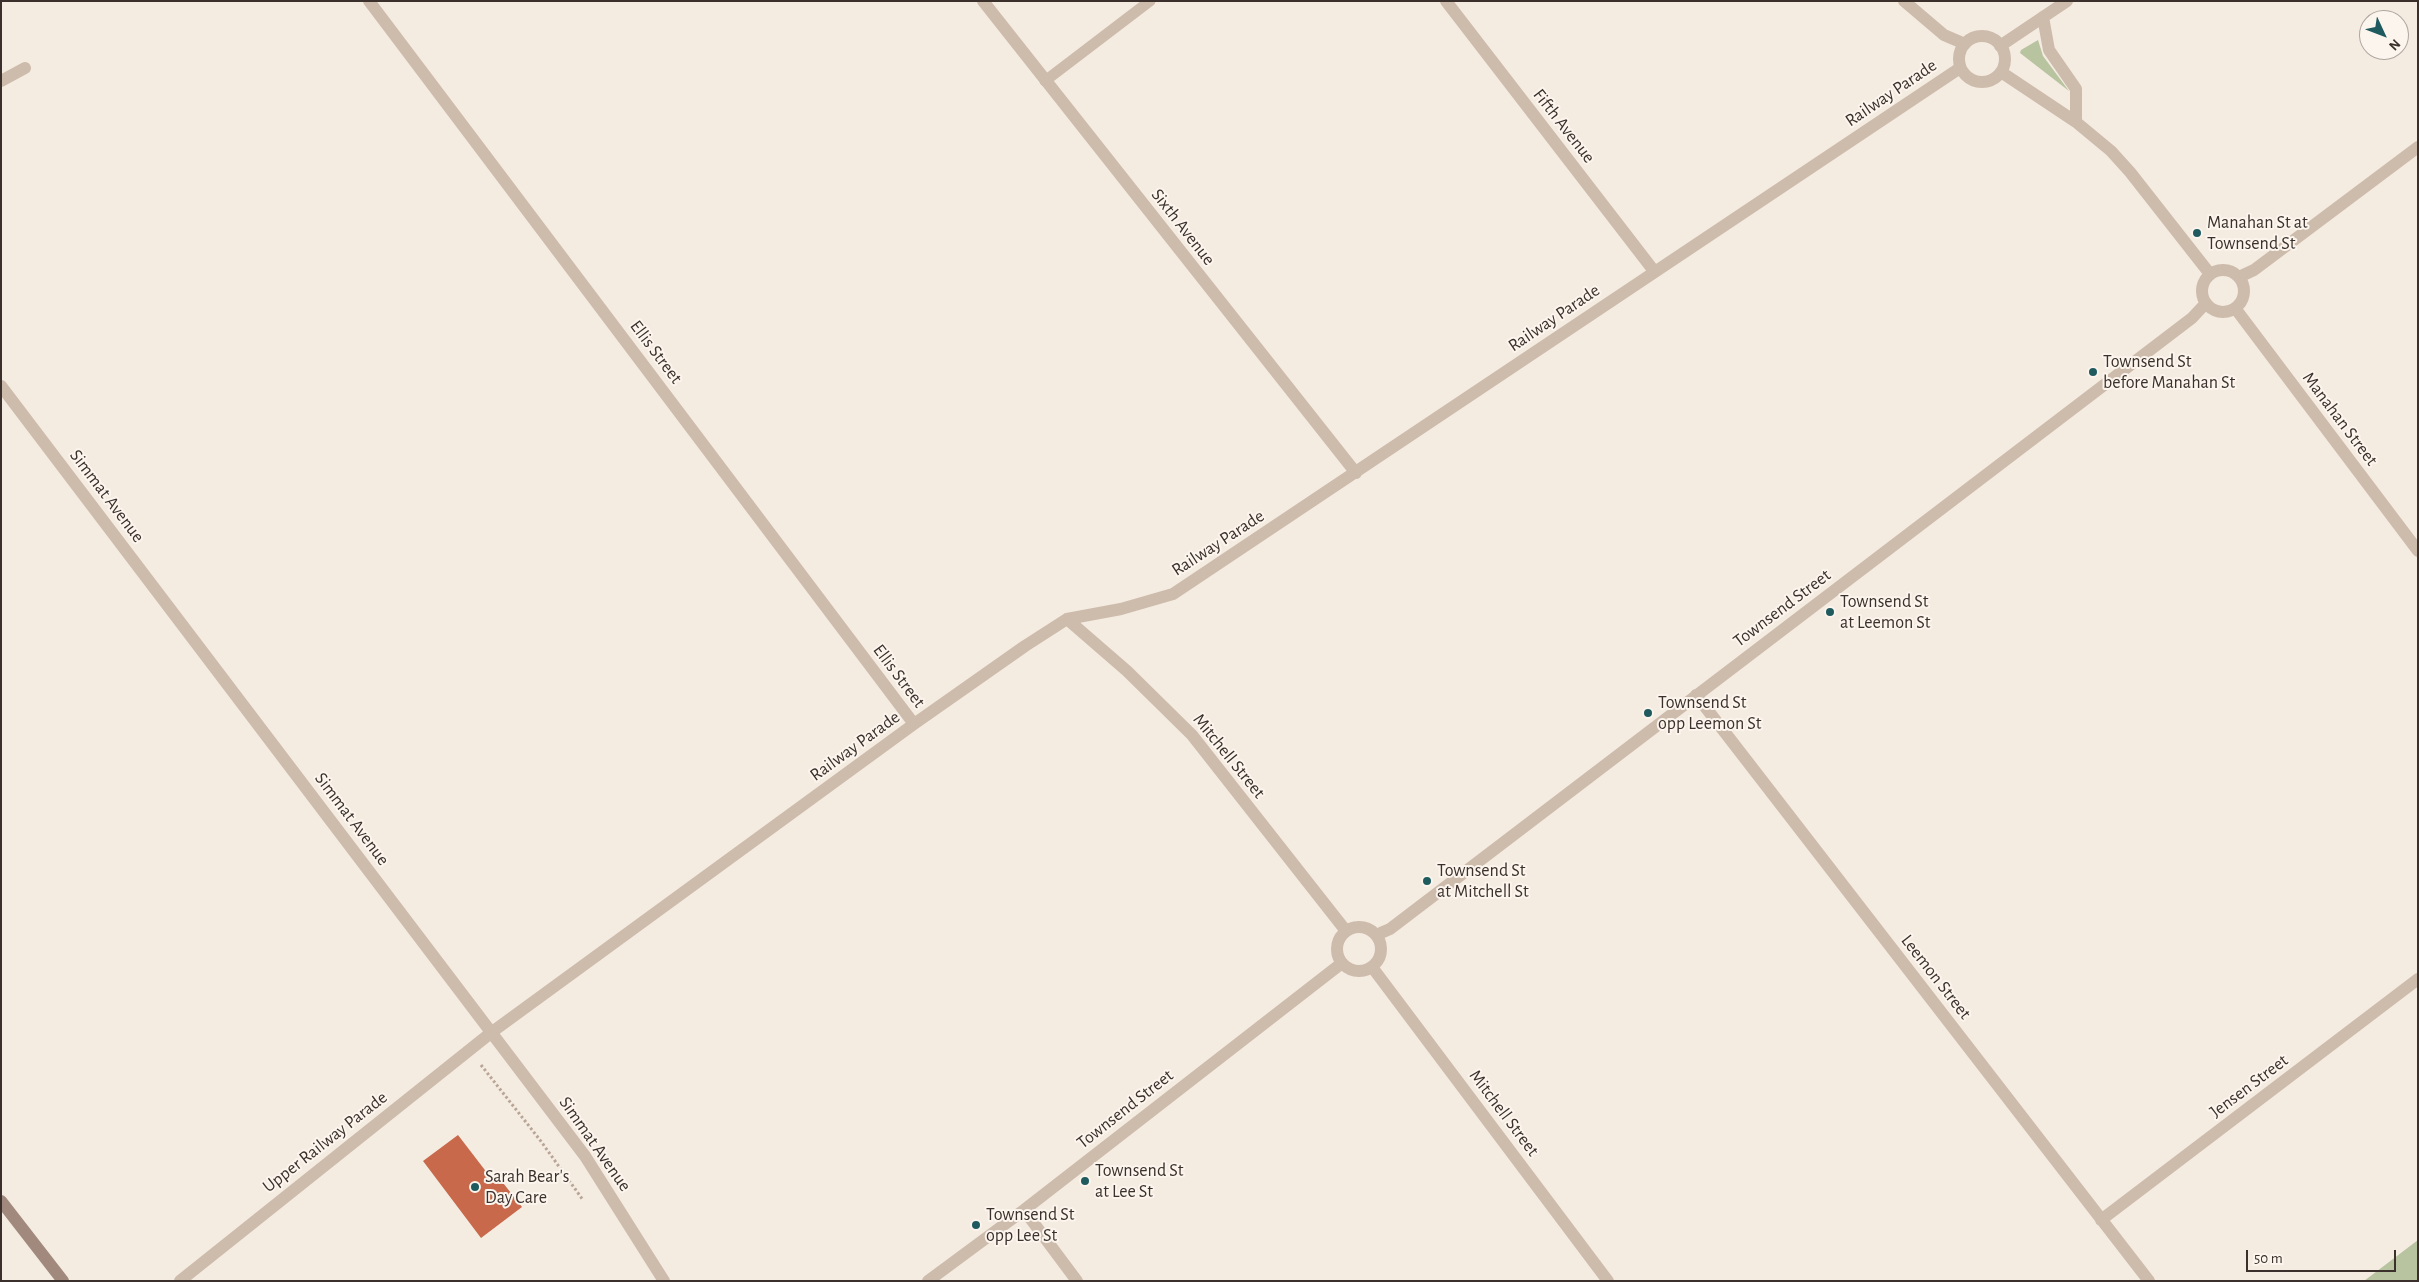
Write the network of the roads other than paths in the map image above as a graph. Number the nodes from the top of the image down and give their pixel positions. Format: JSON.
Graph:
{"nodes":[{"id":1,"x":369,"y":1,"type":"edge"},
{"id":2,"x":983,"y":1,"type":"edge"},
{"id":3,"x":1150,"y":1,"type":"edge"},
{"id":4,"x":1446,"y":1,"type":"edge"},
{"id":5,"x":1904,"y":1,"type":"edge"},
{"id":6,"x":2067,"y":1,"type":"edge"},
{"id":7,"x":2043,"y":17,"type":"junction"},
{"id":8,"x":1965,"y":44,"type":"junction"},
{"id":9,"x":2000,"y":46,"type":"junction"},
{"id":10,"x":25,"y":68,"type":"dead end"},
{"id":11,"x":1960,"y":68,"type":"junction"},
{"id":12,"x":2001,"y":72,"type":"junction"},
{"id":13,"x":1,"y":81,"type":"edge"},
{"id":14,"x":1045,"y":81,"type":"junction"},
{"id":15,"x":2076,"y":122,"type":"junction"},
{"id":16,"x":2418,"y":147,"type":"edge"},
{"id":17,"x":1654,"y":271,"type":"junction"},
{"id":18,"x":2210,"y":274,"type":"junction"},
{"id":19,"x":2240,"y":277,"type":"junction"},
{"id":20,"x":2206,"y":303,"type":"junction"},
{"id":21,"x":2235,"y":308,"type":"junction"},
{"id":22,"x":1,"y":386,"type":"edge"},
{"id":23,"x":1356,"y":473,"type":"junction"},
{"id":24,"x":2418,"y":551,"type":"edge"},
{"id":25,"x":1067,"y":619,"type":"junction"},
{"id":26,"x":1696,"y":695,"type":"junction"},
{"id":27,"x":914,"y":724,"type":"junction"},
{"id":28,"x":1346,"y":931,"type":"junction"},
{"id":29,"x":1376,"y":935,"type":"junction"},
{"id":30,"x":1342,"y":963,"type":"junction"},
{"id":31,"x":1372,"y":967,"type":"junction"},
{"id":32,"x":2418,"y":979,"type":"edge"},
{"id":33,"x":492,"y":1032,"type":"junction"},
{"id":34,"x":3,"y":1205,"type":"edge"},
{"id":35,"x":1024,"y":1210,"type":"junction"},
{"id":36,"x":2101,"y":1220,"type":"junction"},
{"id":37,"x":63,"y":1281,"type":"edge"},
{"id":38,"x":180,"y":1281,"type":"edge"},
{"id":39,"x":664,"y":1281,"type":"edge"},
{"id":40,"x":928,"y":1281,"type":"edge"},
{"id":41,"x":1077,"y":1281,"type":"edge"},
{"id":42,"x":1608,"y":1281,"type":"edge"},
{"id":43,"x":2148,"y":1281,"type":"edge"}],
"edges":[{"from":1,"to":27,"type":"street","name":"Ellis Street"},
{"from":2,"to":14,"type":"street","name":"Sixth Avenue"},
{"from":3,"to":14,"type":"lane"},
{"from":4,"to":17,"type":"street","name":"Fifth Avenue"},
{"from":5,"to":8,"type":"street"},
{"from":6,"to":7,"type":"street"},
{"from":7,"to":9,"type":"street"},
{"from":7,"to":15,"type":"street"},
{"from":8,"to":9,"type":"street"},
{"from":8,"to":11,"type":"street"},
{"from":9,"to":12,"type":"street"},
{"from":10,"to":13,"type":"street"},
{"from":11,"to":12,"type":"street"},
{"from":11,"to":17,"type":"street","name":"Railway Parade"},
{"from":12,"to":15,"type":"street"},
{"from":14,"to":23,"type":"street","name":"Sixth Avenue"},
{"from":15,"to":18,"type":"street"},
{"from":16,"to":19,"type":"street"},
{"from":17,"to":23,"type":"street","name":"Railway Parade"},
{"from":18,"to":19,"type":"street"},
{"from":18,"to":20,"type":"street"},
{"from":19,"to":21,"type":"street"},
{"from":20,"to":21,"type":"street"},
{"from":20,"to":26,"type":"street","name":"Townsend Street"},
{"from":21,"to":24,"type":"street","name":"Manahan Street"},
{"from":22,"to":33,"type":"street","name":"Simmat Avenue"},
{"from":23,"to":25,"type":"street","name":"Railway Parade"},
{"from":25,"to":27,"type":"street","name":"Railway Parade"},
{"from":25,"to":28,"type":"street","name":"Mitchell Street"},
{"from":26,"to":29,"type":"street","name":"Townsend Street"},
{"from":26,"to":36,"type":"street","name":"Leemon Street"},
{"from":27,"to":33,"type":"street","name":"Railway Parade"},
{"from":28,"to":29,"type":"street"},
{"from":28,"to":30,"type":"street"},
{"from":29,"to":31,"type":"street"},
{"from":30,"to":31,"type":"street"},
{"from":30,"to":35,"type":"street","name":"Townsend Street"},
{"from":31,"to":42,"type":"street","name":"Mitchell Street"},
{"from":32,"to":36,"type":"street","name":"Jensen Street"},
{"from":33,"to":38,"type":"street","name":"Upper Railway Parade"},
{"from":33,"to":39,"type":"street","name":"Simmat Avenue"},
{"from":34,"to":37,"type":"main road"},
{"from":35,"to":40,"type":"street","name":"Townsend Street"},
{"from":35,"to":41,"type":"street"},
{"from":36,"to":43,"type":"street","name":"Leemon Street"}]}
